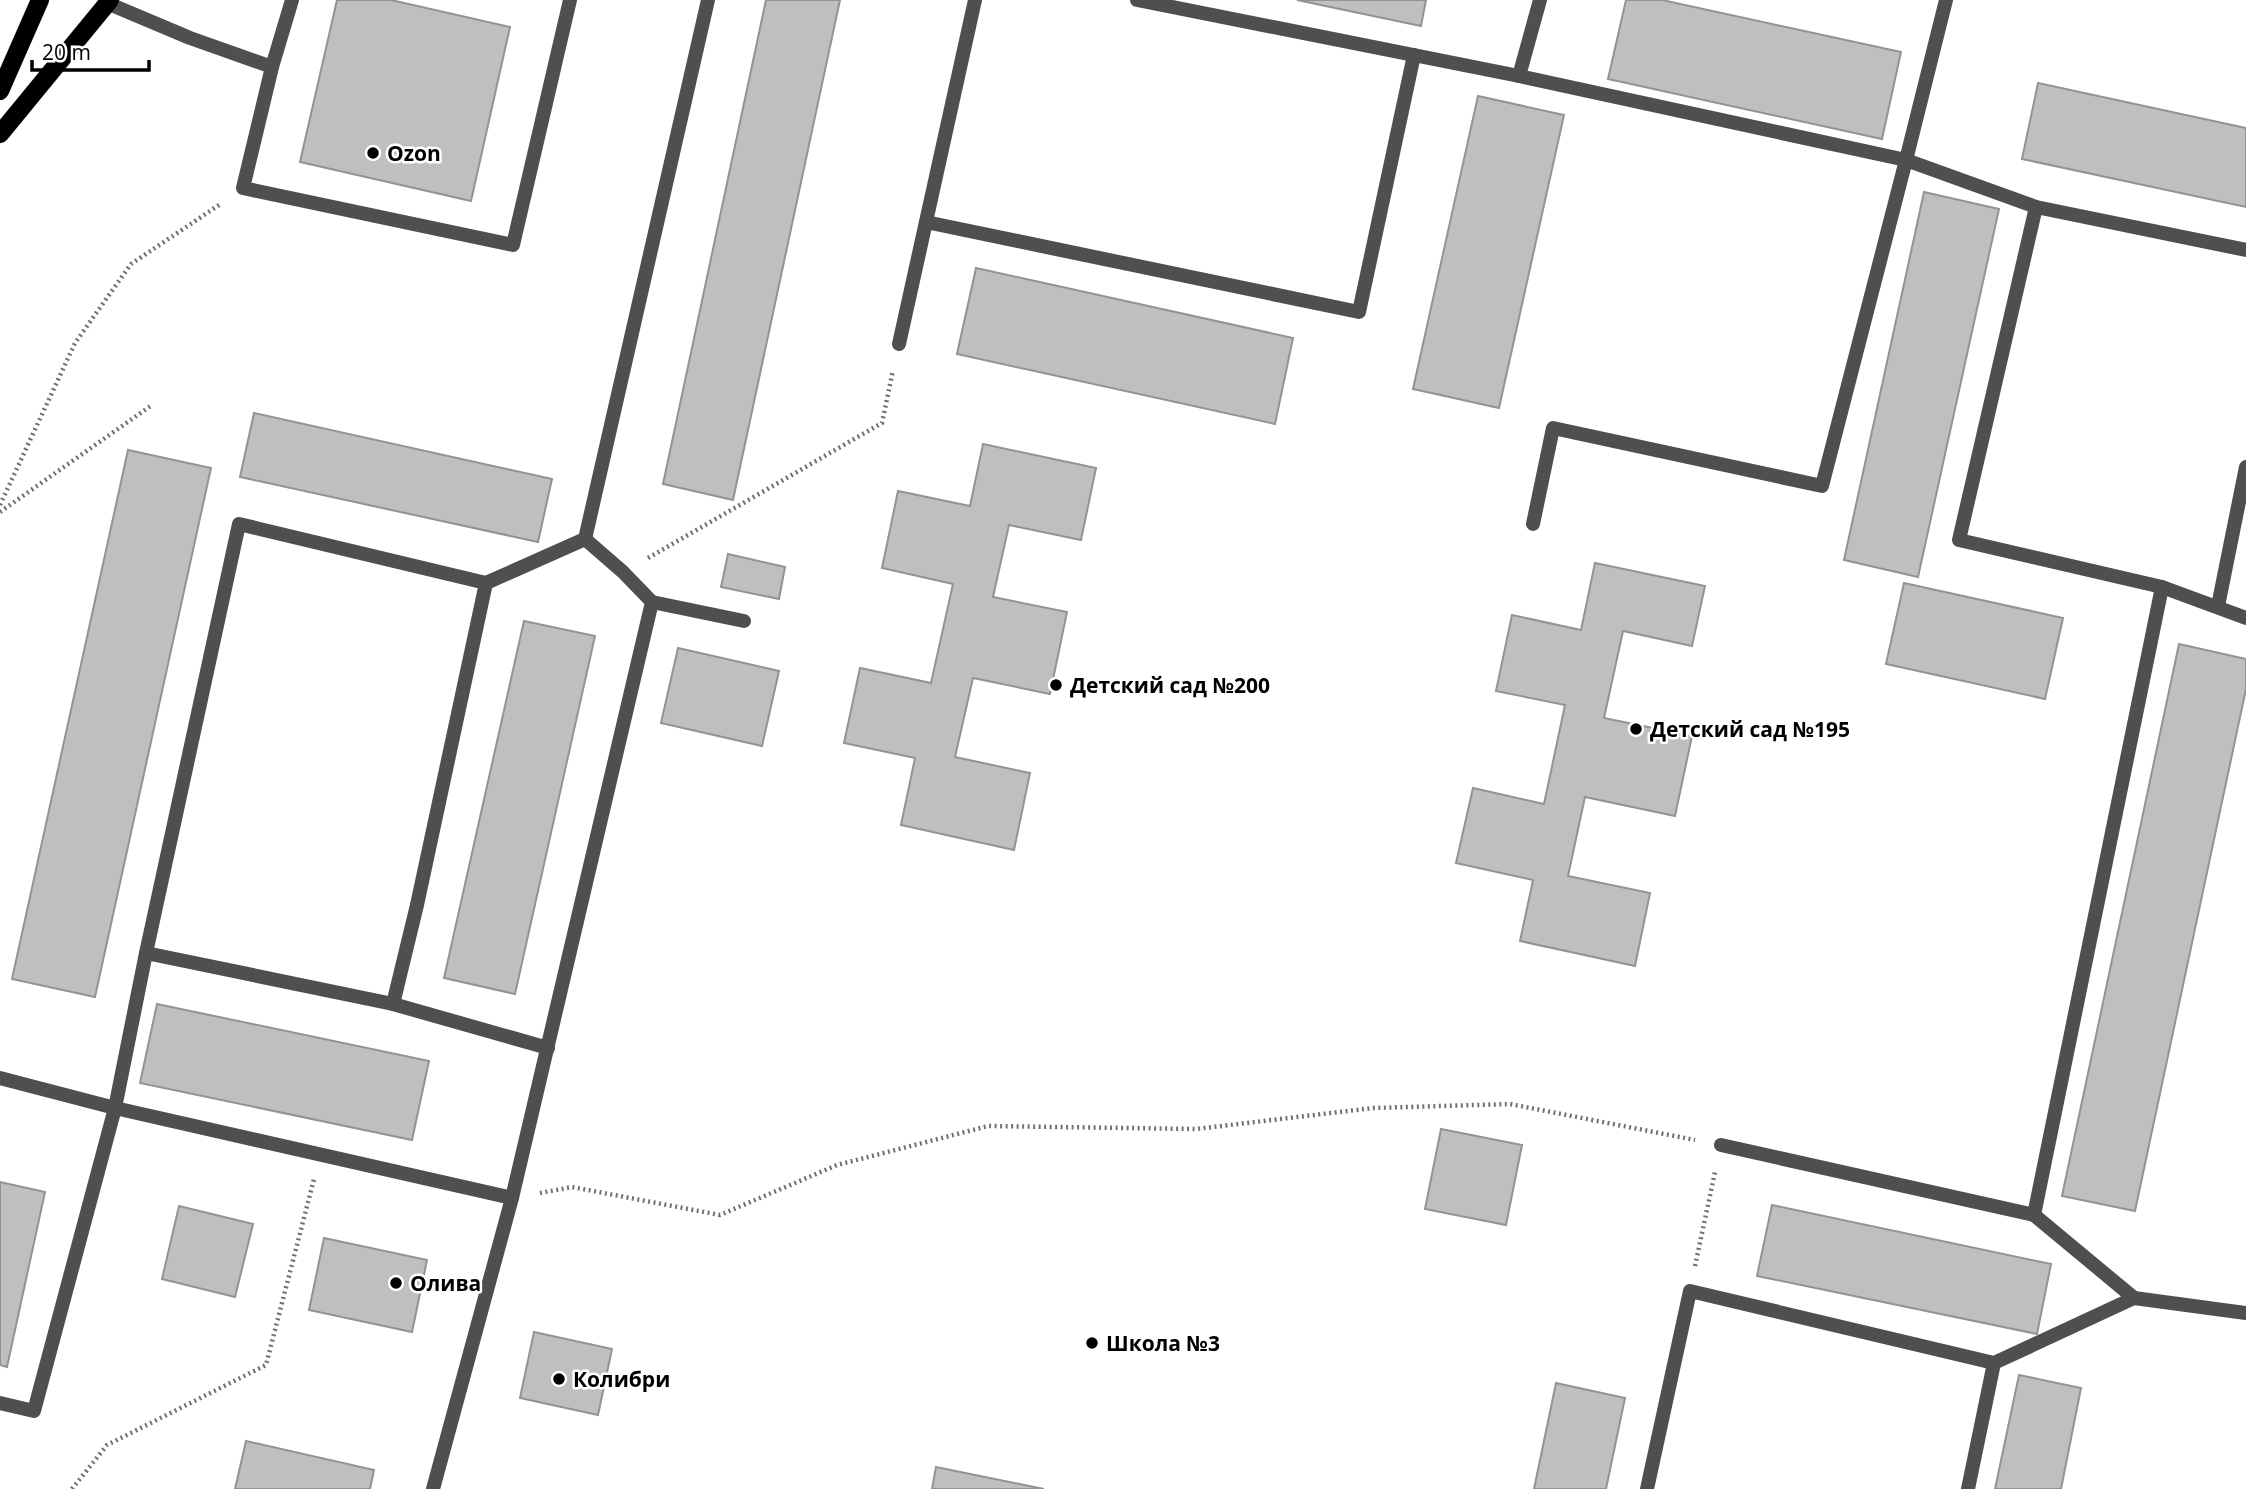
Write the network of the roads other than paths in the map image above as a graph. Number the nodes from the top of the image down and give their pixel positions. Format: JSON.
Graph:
{"nodes":[{"id":1,"x":40,"y":0,"type":"edge"},
{"id":2,"x":292,"y":0,"type":"edge"},
{"id":3,"x":570,"y":0,"type":"edge"},
{"id":4,"x":708,"y":0,"type":"edge"},
{"id":5,"x":975,"y":0,"type":"edge"},
{"id":6,"x":1137,"y":0,"type":"edge"},
{"id":7,"x":1539,"y":0,"type":"edge"},
{"id":8,"x":1946,"y":0,"type":"edge"},
{"id":9,"x":108,"y":1,"type":"edge"},
{"id":10,"x":1414,"y":55,"type":"junction"},
{"id":11,"x":272,"y":67,"type":"junction"},
{"id":12,"x":1519,"y":76,"type":"junction"},
{"id":13,"x":0,"y":91,"type":"edge"},
{"id":14,"x":0,"y":134,"type":"edge"},
{"id":15,"x":1906,"y":160,"type":"junction"},
{"id":16,"x":2036,"y":207,"type":"junction"},
{"id":17,"x":926,"y":222,"type":"junction"},
{"id":18,"x":2246,"y":250,"type":"edge"},
{"id":19,"x":899,"y":344,"type":"road end"},
{"id":20,"x":2246,"y":467,"type":"edge"},
{"id":21,"x":1533,"y":524,"type":"dead end"},
{"id":22,"x":585,"y":539,"type":"junction"},
{"id":23,"x":486,"y":583,"type":"junction"},
{"id":24,"x":2162,"y":587,"type":"junction"},
{"id":25,"x":652,"y":602,"type":"junction"},
{"id":26,"x":2218,"y":606,"type":"junction"},
{"id":27,"x":2246,"y":618,"type":"edge"},
{"id":28,"x":744,"y":621,"type":"dead end"},
{"id":29,"x":146,"y":953,"type":"junction"},
{"id":30,"x":393,"y":1004,"type":"junction"},
{"id":31,"x":548,"y":1048,"type":"junction"},
{"id":32,"x":0,"y":1078,"type":"edge"},
{"id":33,"x":115,"y":1108,"type":"junction"},
{"id":34,"x":1721,"y":1145,"type":"road end"},
{"id":35,"x":512,"y":1198,"type":"junction"},
{"id":36,"x":2034,"y":1215,"type":"junction"},
{"id":37,"x":2134,"y":1298,"type":"junction"},
{"id":38,"x":2246,"y":1313,"type":"edge"},
{"id":39,"x":1994,"y":1363,"type":"junction"},
{"id":40,"x":0,"y":1403,"type":"edge"},
{"id":41,"x":433,"y":1489,"type":"edge"},
{"id":42,"x":1647,"y":1489,"type":"edge"},
{"id":43,"x":1968,"y":1489,"type":"edge"}],
"edges":[{"from":1,"to":13,"type":"main road"},
{"from":2,"to":11,"type":"lane"},
{"from":3,"to":11,"type":"lane"},
{"from":4,"to":22,"type":"lane"},
{"from":5,"to":17,"type":"lane"},
{"from":6,"to":10,"type":"lane"},
{"from":7,"to":12,"type":"lane"},
{"from":8,"to":15,"type":"lane"},
{"from":9,"to":11,"type":"lane"},
{"from":9,"to":14,"type":"main road"},
{"from":10,"to":12,"type":"lane"},
{"from":10,"to":17,"type":"lane"},
{"from":12,"to":15,"type":"lane"},
{"from":15,"to":16,"type":"lane"},
{"from":15,"to":21,"type":"lane"},
{"from":16,"to":18,"type":"lane"},
{"from":16,"to":24,"type":"lane"},
{"from":17,"to":19,"type":"lane"},
{"from":20,"to":26,"type":"lane"},
{"from":22,"to":23,"type":"lane"},
{"from":22,"to":25,"type":"lane"},
{"from":23,"to":29,"type":"lane"},
{"from":23,"to":30,"type":"lane"},
{"from":24,"to":26,"type":"lane"},
{"from":24,"to":36,"type":"lane"},
{"from":25,"to":28,"type":"lane"},
{"from":25,"to":31,"type":"lane"},
{"from":26,"to":27,"type":"lane"},
{"from":29,"to":30,"type":"lane"},
{"from":29,"to":33,"type":"lane"},
{"from":30,"to":31,"type":"lane"},
{"from":31,"to":35,"type":"lane"},
{"from":32,"to":33,"type":"lane"},
{"from":33,"to":35,"type":"lane"},
{"from":33,"to":40,"type":"lane"},
{"from":34,"to":36,"type":"lane"},
{"from":35,"to":41,"type":"lane"},
{"from":36,"to":37,"type":"lane"},
{"from":37,"to":38,"type":"lane"},
{"from":37,"to":39,"type":"lane"},
{"from":39,"to":42,"type":"lane"},
{"from":39,"to":43,"type":"lane"}]}
